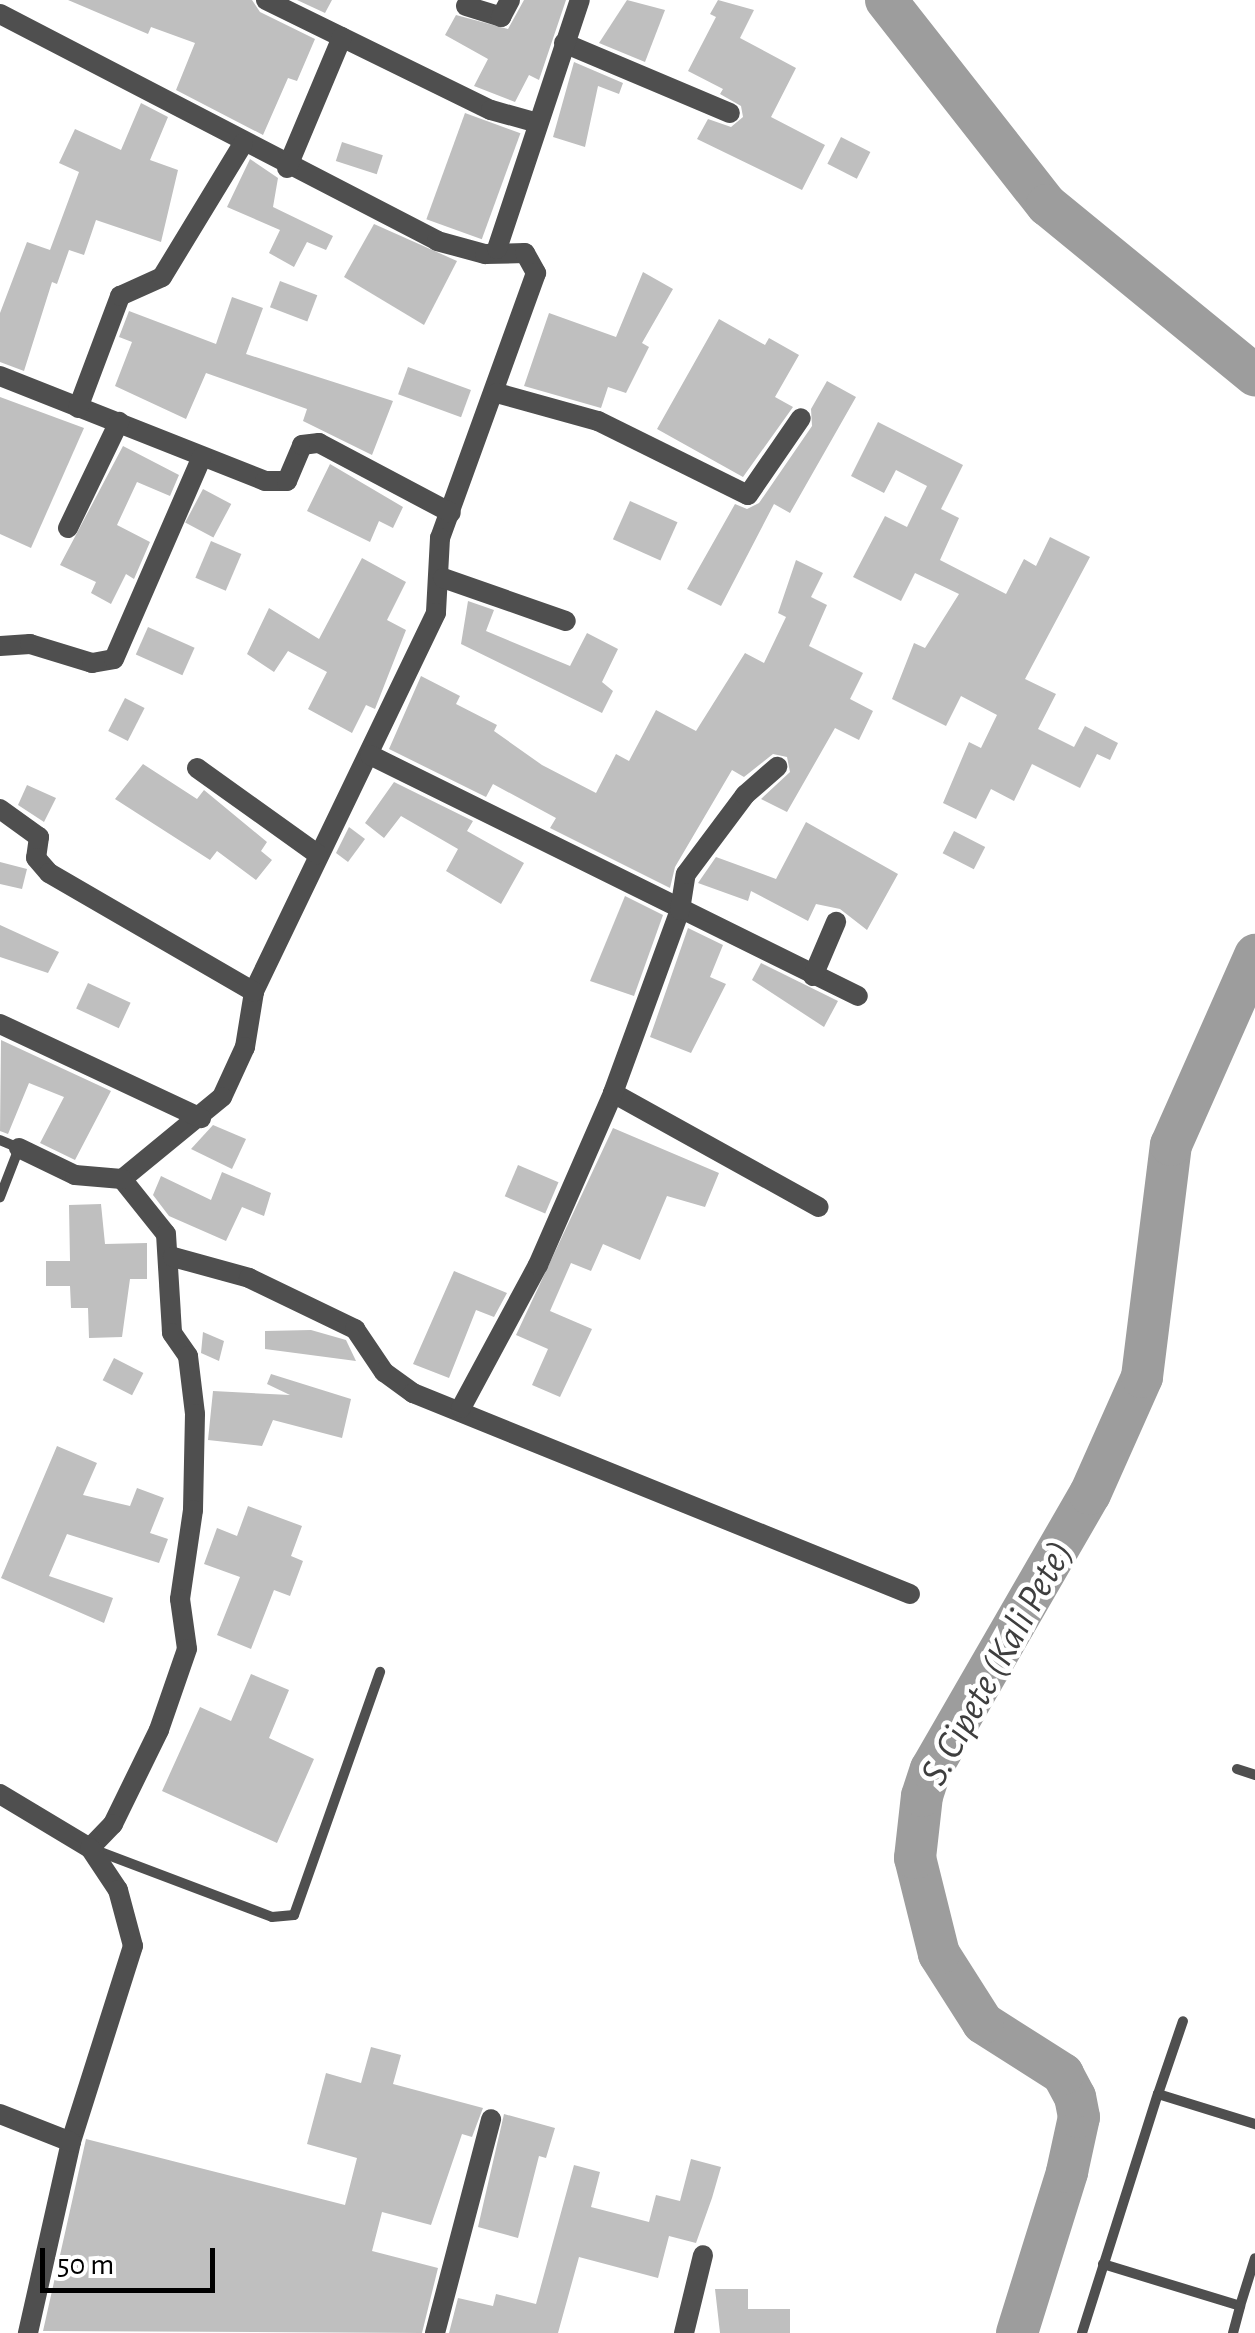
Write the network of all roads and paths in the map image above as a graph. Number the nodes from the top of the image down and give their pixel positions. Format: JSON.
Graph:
{"nodes":[{"id":1,"x":266,"y":0,"type":"edge"},
{"id":2,"x":510,"y":0,"type":"edge"},
{"id":3,"x":580,"y":0,"type":"edge"},
{"id":4,"x":466,"y":6,"type":"dead end"},
{"id":5,"x":0,"y":14,"type":"edge"},
{"id":6,"x":342,"y":37,"type":"junction"},
{"id":7,"x":564,"y":43,"type":"junction"},
{"id":8,"x":730,"y":113,"type":"dead end"},
{"id":9,"x":538,"y":123,"type":"junction"},
{"id":10,"x":244,"y":144,"type":"junction"},
{"id":11,"x":287,"y":168,"type":"junction"},
{"id":12,"x":497,"y":248,"type":"junction"},
{"id":13,"x":0,"y":376,"type":"edge"},
{"id":14,"x":496,"y":393,"type":"junction"},
{"id":15,"x":78,"y":408,"type":"junction"},
{"id":16,"x":801,"y":418,"type":"dead end"},
{"id":17,"x":119,"y":422,"type":"junction"},
{"id":18,"x":202,"y":457,"type":"junction"},
{"id":19,"x":451,"y":513,"type":"junction"},
{"id":20,"x":68,"y":528,"type":"dead end"},
{"id":21,"x":442,"y":578,"type":"junction"},
{"id":22,"x":566,"y":622,"type":"dead end"},
{"id":23,"x":0,"y":646,"type":"edge"},
{"id":24,"x":370,"y":756,"type":"junction"},
{"id":25,"x":777,"y":767,"type":"dead end"},
{"id":26,"x":196,"y":768,"type":"dead end"},
{"id":27,"x":0,"y":809,"type":"edge"},
{"id":28,"x":317,"y":854,"type":"junction"},
{"id":29,"x":680,"y":910,"type":"junction"},
{"id":30,"x":836,"y":922,"type":"dead end"},
{"id":31,"x":813,"y":976,"type":"junction"},
{"id":32,"x":254,"y":992,"type":"junction"},
{"id":33,"x":858,"y":996,"type":"dead end"},
{"id":34,"x":0,"y":1024,"type":"edge"},
{"id":35,"x":612,"y":1092,"type":"junction"},
{"id":36,"x":200,"y":1118,"type":"junction"},
{"id":37,"x":9,"y":1144,"type":"edge"},
{"id":38,"x":122,"y":1179,"type":"junction"},
{"id":39,"x":0,"y":1197,"type":"edge"},
{"id":40,"x":819,"y":1208,"type":"dead end"},
{"id":41,"x":173,"y":1256,"type":"junction"},
{"id":42,"x":461,"y":1408,"type":"junction"},
{"id":43,"x":910,"y":1594,"type":"dead end"},
{"id":44,"x":380,"y":1672,"type":"dead end"},
{"id":45,"x":1236,"y":1769,"type":"dead end"},
{"id":46,"x":1255,"y":1775,"type":"edge"},
{"id":47,"x":0,"y":1794,"type":"edge"},
{"id":48,"x":90,"y":1848,"type":"junction"},
{"id":49,"x":1183,"y":2021,"type":"dead end"},
{"id":50,"x":1158,"y":2094,"type":"junction"},
{"id":51,"x":0,"y":2114,"type":"edge"},
{"id":52,"x":490,"y":2119,"type":"dead end"},
{"id":53,"x":1255,"y":2124,"type":"edge"},
{"id":54,"x":71,"y":2142,"type":"junction"},
{"id":55,"x":703,"y":2255,"type":"dead end"},
{"id":56,"x":1255,"y":2258,"type":"edge"},
{"id":57,"x":1103,"y":2264,"type":"junction"},
{"id":58,"x":1240,"y":2306,"type":"junction"},
{"id":59,"x":28,"y":2333,"type":"edge"},
{"id":60,"x":435,"y":2333,"type":"edge"},
{"id":61,"x":684,"y":2333,"type":"edge"},
{"id":62,"x":1082,"y":2333,"type":"edge"},
{"id":63,"x":1233,"y":2333,"type":"edge"}],
"edges":[{"from":1,"to":6,"type":"street"},
{"from":2,"to":4,"type":"street"},
{"from":3,"to":7,"type":"street"},
{"from":5,"to":10,"type":"street"},
{"from":6,"to":9,"type":"street"},
{"from":6,"to":11,"type":"street"},
{"from":7,"to":8,"type":"street"},
{"from":7,"to":9,"type":"street"},
{"from":9,"to":12,"type":"street"},
{"from":10,"to":11,"type":"street"},
{"from":10,"to":15,"type":"street"},
{"from":11,"to":12,"type":"street"},
{"from":12,"to":14,"type":"street"},
{"from":13,"to":15,"type":"street"},
{"from":14,"to":16,"type":"street"},
{"from":14,"to":19,"type":"street"},
{"from":15,"to":17,"type":"street"},
{"from":17,"to":18,"type":"street"},
{"from":17,"to":20,"type":"street"},
{"from":18,"to":19,"type":"street"},
{"from":18,"to":23,"type":"street"},
{"from":19,"to":21,"type":"street"},
{"from":21,"to":22,"type":"street"},
{"from":21,"to":24,"type":"street"},
{"from":24,"to":28,"type":"street"},
{"from":24,"to":29,"type":"street"},
{"from":25,"to":29,"type":"street"},
{"from":26,"to":28,"type":"street"},
{"from":27,"to":32,"type":"street"},
{"from":28,"to":32,"type":"street"},
{"from":29,"to":31,"type":"street"},
{"from":29,"to":35,"type":"street"},
{"from":30,"to":31,"type":"street"},
{"from":31,"to":33,"type":"street"},
{"from":32,"to":36,"type":"street"},
{"from":34,"to":36,"type":"street"},
{"from":35,"to":40,"type":"street"},
{"from":35,"to":42,"type":"street"},
{"from":36,"to":38,"type":"street"},
{"from":37,"to":38,"type":"street"},
{"from":37,"to":39,"type":"lane"},
{"from":38,"to":41,"type":"street"},
{"from":41,"to":42,"type":"street"},
{"from":41,"to":48,"type":"street"},
{"from":42,"to":43,"type":"street"},
{"from":44,"to":48,"type":"lane"},
{"from":45,"to":46,"type":"lane"},
{"from":47,"to":48,"type":"street"},
{"from":48,"to":54,"type":"street"},
{"from":49,"to":50,"type":"lane"},
{"from":50,"to":53,"type":"lane"},
{"from":50,"to":57,"type":"lane"},
{"from":51,"to":54,"type":"street"},
{"from":52,"to":60,"type":"street"},
{"from":54,"to":59,"type":"street"},
{"from":55,"to":61,"type":"street"},
{"from":56,"to":58,"type":"lane"},
{"from":57,"to":58,"type":"lane"},
{"from":57,"to":62,"type":"lane"},
{"from":58,"to":63,"type":"lane"}]}
